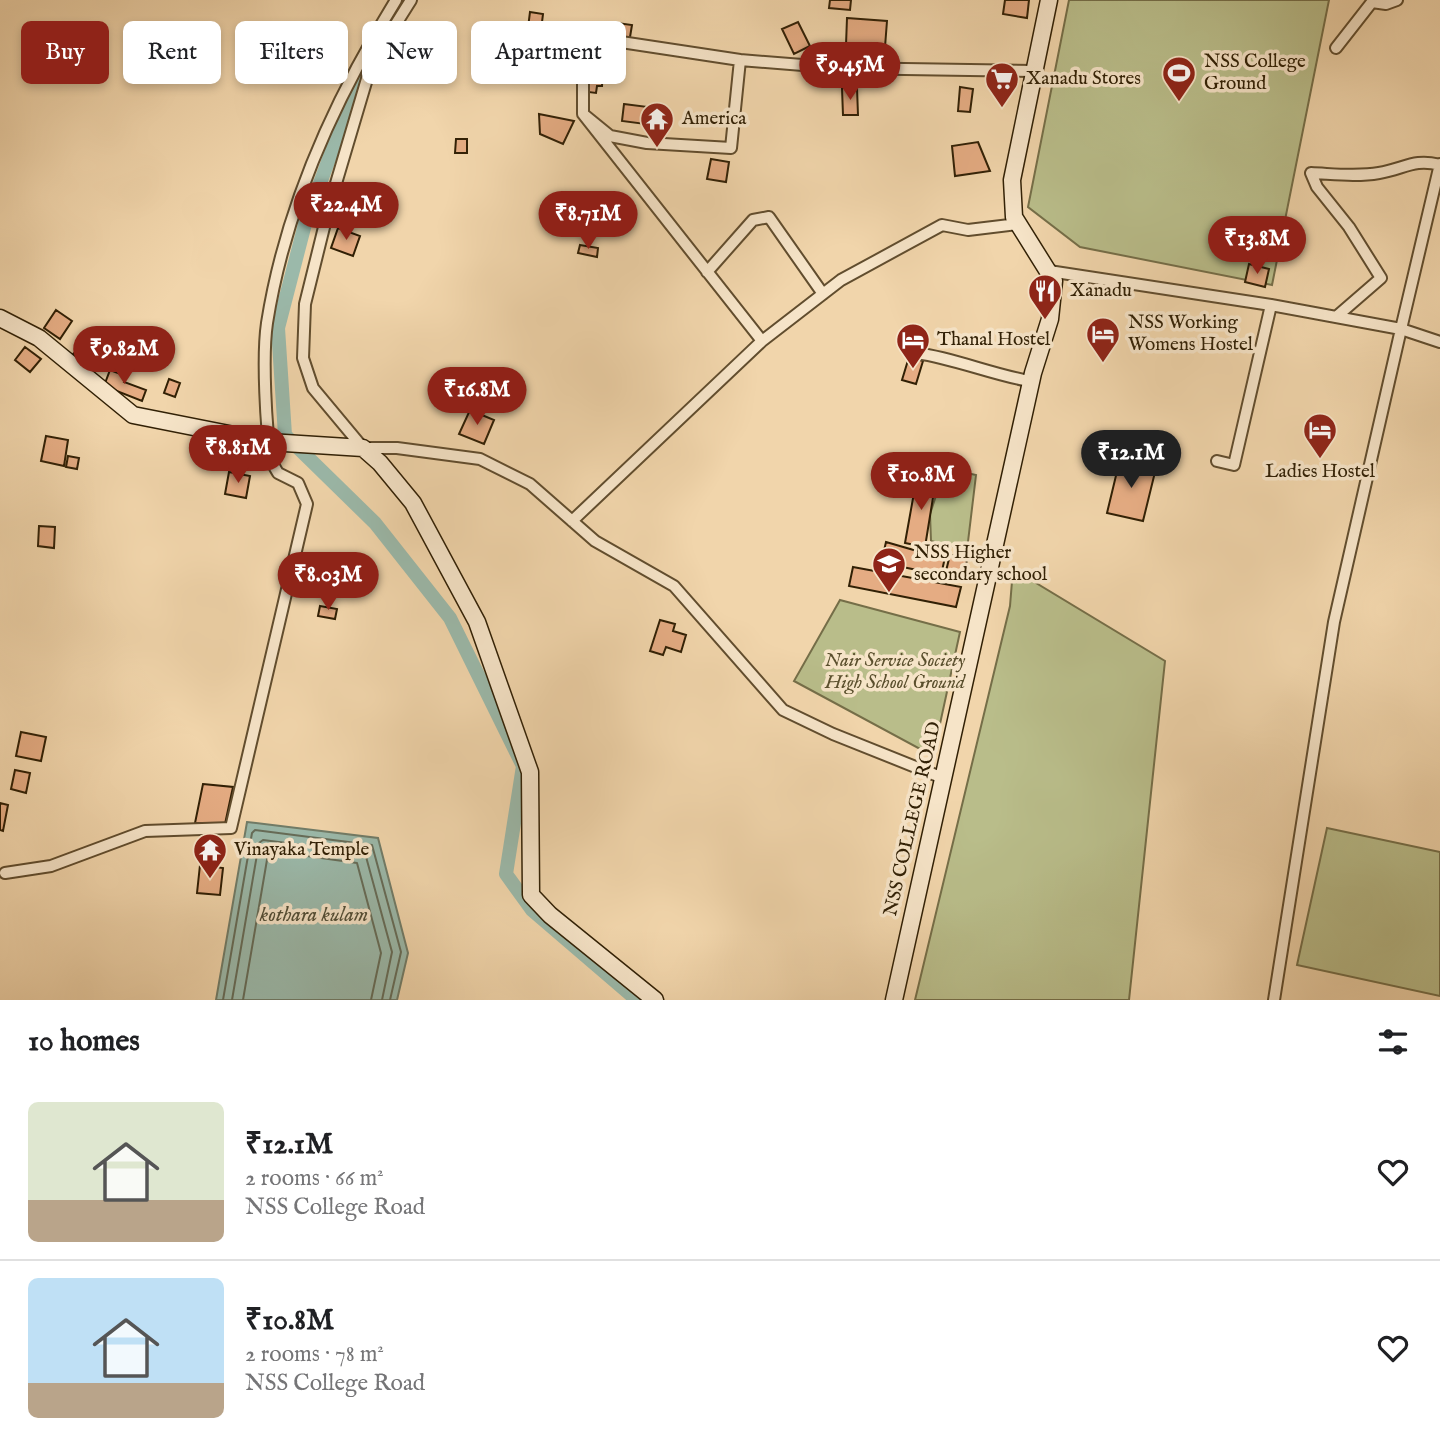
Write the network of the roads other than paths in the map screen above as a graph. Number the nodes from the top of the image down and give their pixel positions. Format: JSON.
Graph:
{"nodes":[{"id":1,"x":396,"y":0,"type":"edge"},
{"id":2,"x":411,"y":0,"type":"edge"},
{"id":3,"x":1049,"y":0,"type":"edge"},
{"id":4,"x":1397,"y":0,"type":"edge"},
{"id":5,"x":1336,"y":48,"type":"dead end"},
{"id":6,"x":740,"y":60,"type":"junction"},
{"id":7,"x":1034,"y":71,"type":"junction"},
{"id":8,"x":583,"y":114,"type":"junction"},
{"id":9,"x":1440,"y":164,"type":"edge"},
{"id":10,"x":1018,"y":224,"type":"junction"},
{"id":11,"x":1049,"y":271,"type":"junction"},
{"id":12,"x":707,"y":272,"type":"junction"},
{"id":13,"x":823,"y":294,"type":"junction"},
{"id":14,"x":1271,"y":305,"type":"junction"},
{"id":15,"x":1336,"y":317,"type":"junction"},
{"id":16,"x":0,"y":318,"type":"edge"},
{"id":17,"x":1401,"y":330,"type":"junction"},
{"id":18,"x":762,"y":341,"type":"junction"},
{"id":19,"x":1440,"y":342,"type":"edge"},
{"id":20,"x":917,"y":353,"type":"dead end"},
{"id":21,"x":1037,"y":362,"type":"junction"},
{"id":22,"x":269,"y":442,"type":"junction"},
{"id":23,"x":363,"y":448,"type":"junction"},
{"id":24,"x":1217,"y":461,"type":"dead end"},
{"id":25,"x":572,"y":521,"type":"junction"},
{"id":26,"x":943,"y":778,"type":"junction"},
{"id":27,"x":5,"y":873,"type":"dead end"},
{"id":28,"x":655,"y":1000,"type":"edge"},
{"id":29,"x":894,"y":1000,"type":"edge"},
{"id":30,"x":1274,"y":1000,"type":"edge"}],
"edges":[{"from":1,"to":22,"type":"street"},
{"from":2,"to":23,"type":"street"},
{"from":3,"to":7,"type":"street","name":"NSS COLLEGE ROAD"},
{"from":4,"to":5,"type":"street"},
{"from":6,"to":7,"type":"street"},
{"from":6,"to":8,"type":"street"},
{"from":6,"to":8,"type":"street"},
{"from":7,"to":10,"type":"street","name":"NSS COLLEGE ROAD"},
{"from":8,"to":12,"type":"street"},
{"from":9,"to":15,"type":"street"},
{"from":9,"to":17,"type":"street"},
{"from":10,"to":11,"type":"street","name":"NSS COLLEGE ROAD"},
{"from":10,"to":13,"type":"street"},
{"from":11,"to":14,"type":"street"},
{"from":11,"to":21,"type":"street","name":"NSS COLLEGE ROAD"},
{"from":12,"to":13,"type":"street"},
{"from":12,"to":18,"type":"street"},
{"from":13,"to":18,"type":"street"},
{"from":14,"to":15,"type":"street"},
{"from":14,"to":24,"type":"street"},
{"from":15,"to":17,"type":"street"},
{"from":16,"to":22,"type":"street"},
{"from":17,"to":19,"type":"street"},
{"from":17,"to":30,"type":"street"},
{"from":18,"to":25,"type":"street"},
{"from":20,"to":21,"type":"street"},
{"from":21,"to":26,"type":"street","name":"NSS COLLEGE ROAD"},
{"from":22,"to":23,"type":"street"},
{"from":22,"to":27,"type":"street"},
{"from":23,"to":25,"type":"street"},
{"from":23,"to":28,"type":"street"},
{"from":25,"to":26,"type":"street"},
{"from":26,"to":29,"type":"street","name":"NSS COLLEGE ROAD"}]}
